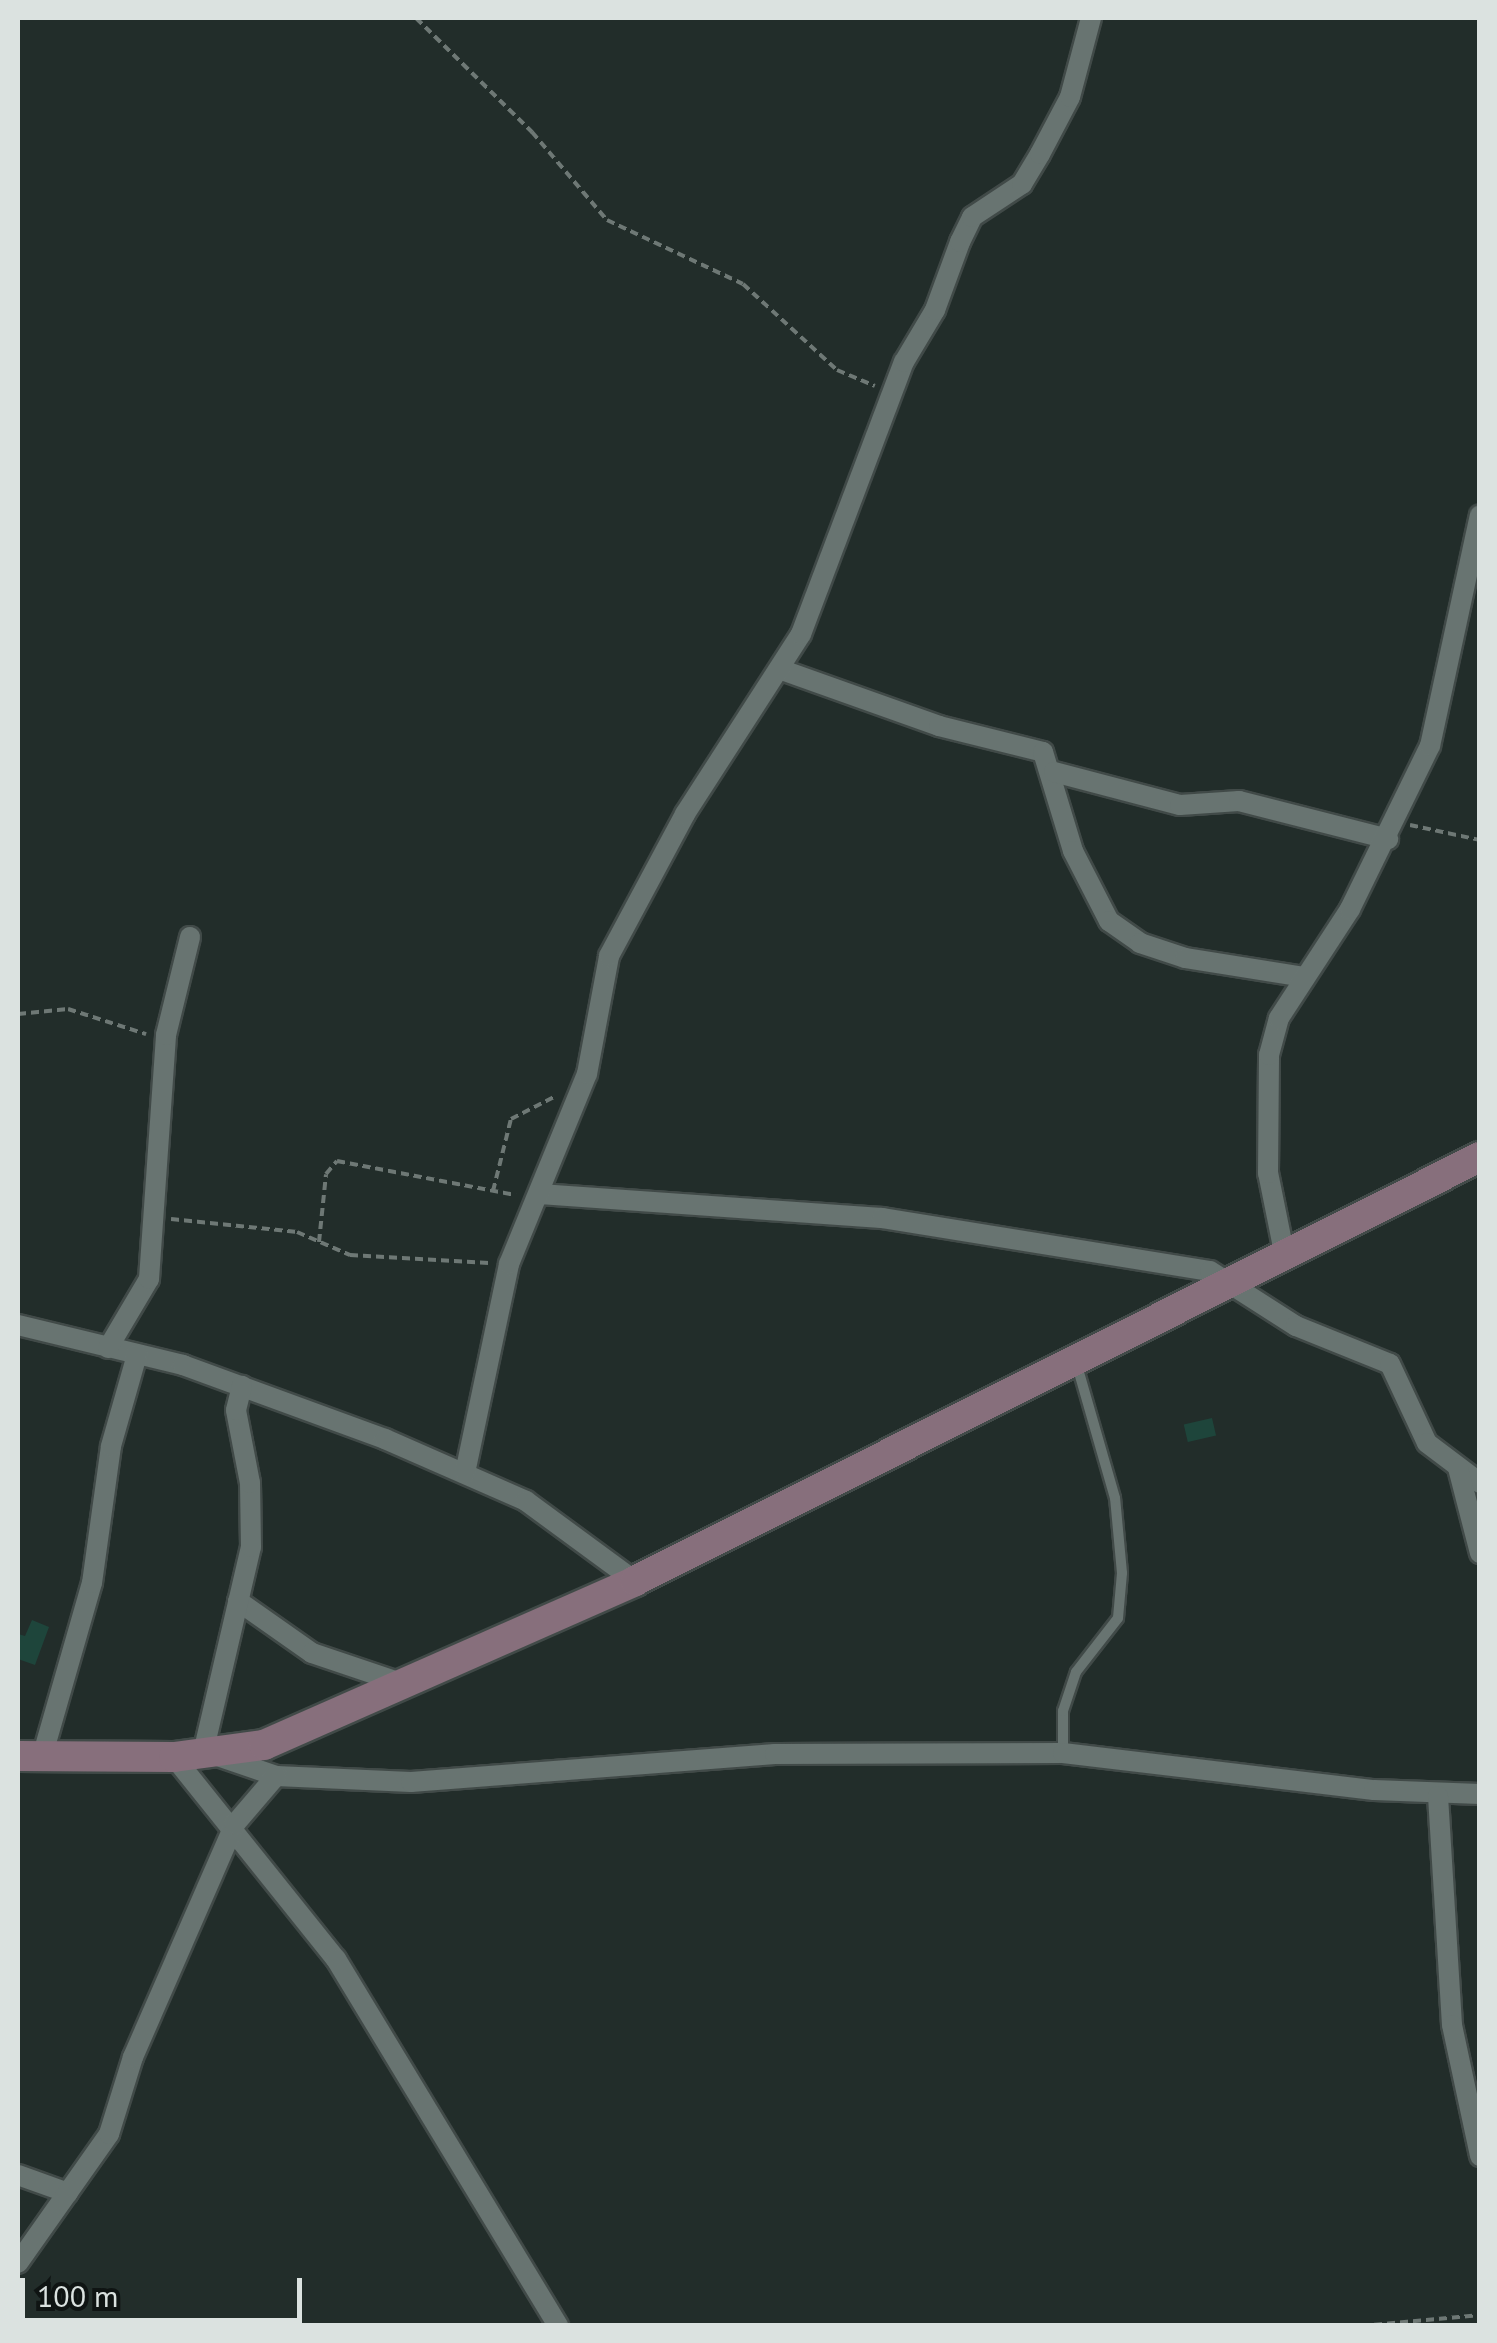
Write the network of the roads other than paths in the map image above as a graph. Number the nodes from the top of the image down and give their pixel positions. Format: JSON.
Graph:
{"nodes":[{"id":1,"x":1091,"y":18,"type":"edge"},
{"id":2,"x":1480,"y":515,"type":"edge"},
{"id":3,"x":782,"y":670,"type":"junction"},
{"id":4,"x":1054,"y":772,"type":"junction"},
{"id":5,"x":1392,"y":831,"type":"junction"},
{"id":6,"x":190,"y":937,"type":"dead end"},
{"id":7,"x":1304,"y":977,"type":"junction"},
{"id":8,"x":1480,"y":1157,"type":"edge"},
{"id":9,"x":537,"y":1198,"type":"junction"},
{"id":10,"x":1284,"y":1252,"type":"junction"},
{"id":11,"x":1228,"y":1281,"type":"junction"},
{"id":12,"x":18,"y":1324,"type":"edge"},
{"id":13,"x":108,"y":1348,"type":"junction"},
{"id":14,"x":1074,"y":1354,"type":"junction"},
{"id":15,"x":136,"y":1355,"type":"junction"},
{"id":16,"x":242,"y":1386,"type":"junction"},
{"id":17,"x":1458,"y":1468,"type":"junction"},
{"id":18,"x":465,"y":1473,"type":"junction"},
{"id":19,"x":1480,"y":1483,"type":"edge"},
{"id":20,"x":1480,"y":1553,"type":"edge"},
{"id":21,"x":635,"y":1581,"type":"junction"},
{"id":22,"x":238,"y":1601,"type":"junction"},
{"id":23,"x":404,"y":1684,"type":"junction"},
{"id":24,"x":195,"y":1754,"type":"junction"},
{"id":25,"x":1063,"y":1754,"type":"junction"},
{"id":26,"x":30,"y":1756,"type":"edge"},
{"id":27,"x":276,"y":1776,"type":"junction"},
{"id":28,"x":1480,"y":1794,"type":"edge"},
{"id":29,"x":1438,"y":1796,"type":"junction"},
{"id":30,"x":235,"y":1824,"type":"junction"},
{"id":31,"x":1480,"y":2156,"type":"edge"},
{"id":32,"x":18,"y":2176,"type":"edge"},
{"id":33,"x":68,"y":2193,"type":"junction"},
{"id":34,"x":18,"y":2262,"type":"edge"},
{"id":35,"x":558,"y":2326,"type":"edge"}],
"edges":[{"from":1,"to":3,"type":"street"},
{"from":2,"to":5,"type":"street"},
{"from":3,"to":4,"type":"street"},
{"from":3,"to":9,"type":"street"},
{"from":4,"to":5,"type":"street"},
{"from":4,"to":7,"type":"street"},
{"from":5,"to":7,"type":"street"},
{"from":6,"to":13,"type":"street"},
{"from":7,"to":10,"type":"street"},
{"from":8,"to":10,"type":"street"},
{"from":9,"to":11,"type":"street"},
{"from":9,"to":18,"type":"street"},
{"from":10,"to":11,"type":"street"},
{"from":11,"to":14,"type":"street"},
{"from":11,"to":17,"type":"street"},
{"from":12,"to":13,"type":"street"},
{"from":13,"to":15,"type":"street"},
{"from":14,"to":21,"type":"street"},
{"from":14,"to":25,"type":"lane"},
{"from":15,"to":16,"type":"street"},
{"from":15,"to":26,"type":"street"},
{"from":16,"to":18,"type":"street"},
{"from":16,"to":22,"type":"street"},
{"from":17,"to":19,"type":"street"},
{"from":17,"to":20,"type":"street"},
{"from":18,"to":21,"type":"street"},
{"from":21,"to":23,"type":"street"},
{"from":22,"to":23,"type":"street"},
{"from":22,"to":24,"type":"street"},
{"from":23,"to":24,"type":"street"},
{"from":24,"to":26,"type":"street"},
{"from":24,"to":27,"type":"street"},
{"from":24,"to":30,"type":"street"},
{"from":25,"to":27,"type":"street"},
{"from":25,"to":29,"type":"street"},
{"from":27,"to":30,"type":"street"},
{"from":28,"to":29,"type":"street"},
{"from":29,"to":31,"type":"street"},
{"from":30,"to":33,"type":"street"},
{"from":30,"to":35,"type":"street"},
{"from":32,"to":33,"type":"street"},
{"from":33,"to":34,"type":"street"}]}
